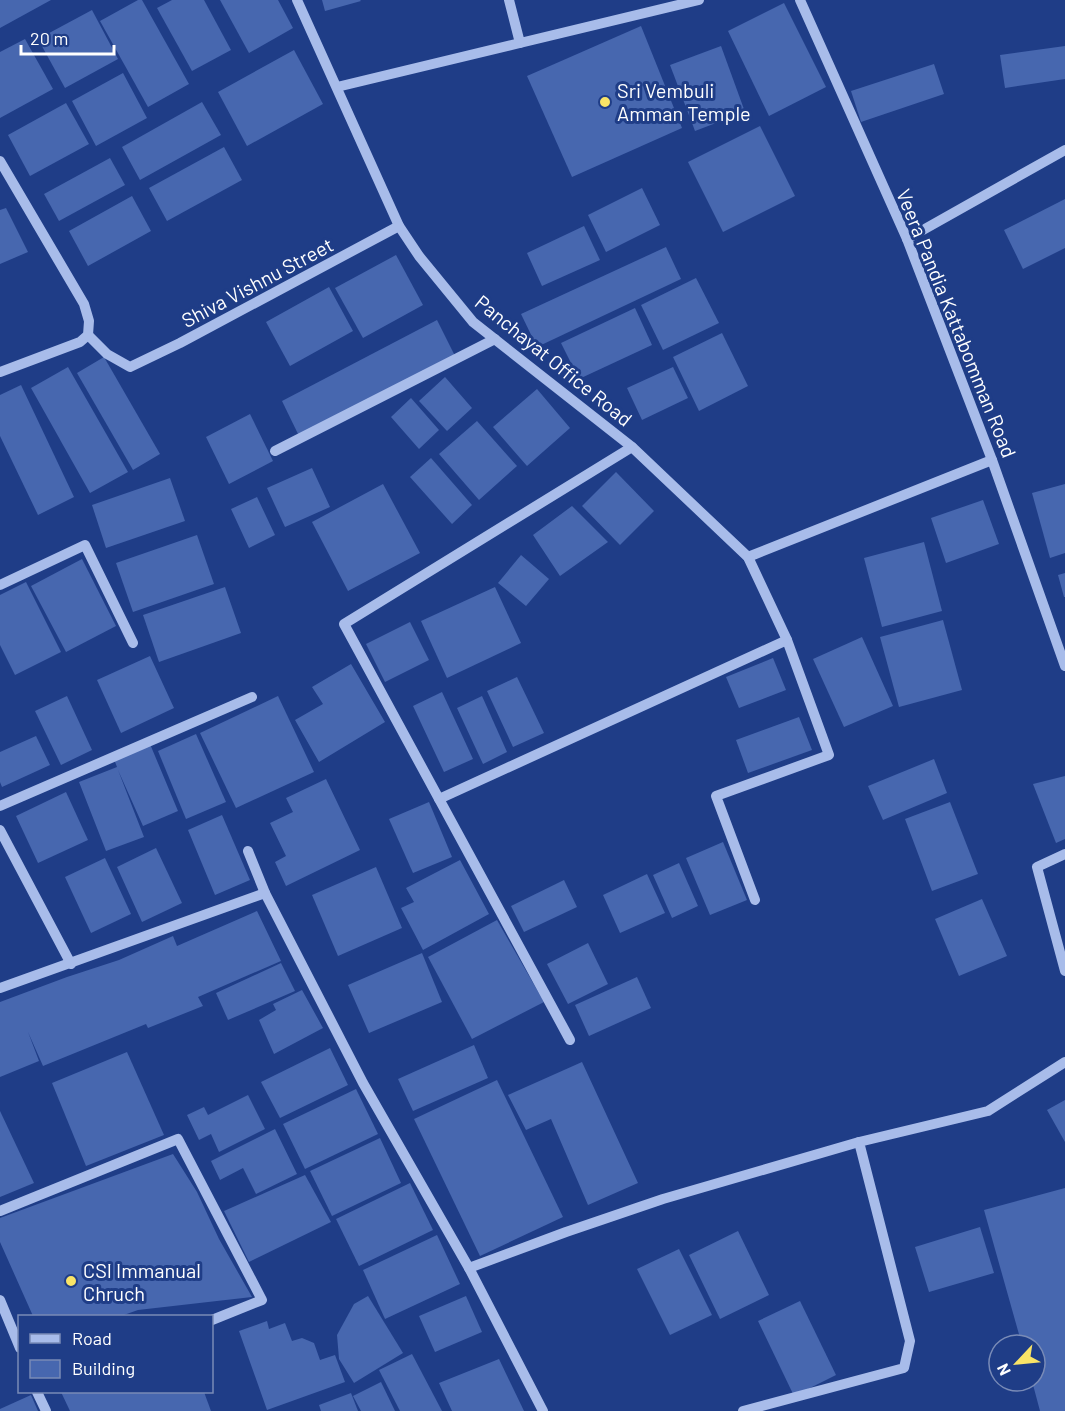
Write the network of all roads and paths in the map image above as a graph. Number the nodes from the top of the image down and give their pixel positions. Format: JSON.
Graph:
{"nodes":[{"id":1,"x":297,"y":0,"type":"edge"},
{"id":2,"x":509,"y":0,"type":"edge"},
{"id":3,"x":699,"y":0,"type":"edge"},
{"id":4,"x":800,"y":0,"type":"edge"},
{"id":5,"x":520,"y":43,"type":"junction"},
{"id":6,"x":337,"y":87,"type":"junction"},
{"id":7,"x":1065,"y":150,"type":"edge"},
{"id":8,"x":0,"y":161,"type":"edge"},
{"id":9,"x":399,"y":226,"type":"junction"},
{"id":10,"x":907,"y":239,"type":"junction"},
{"id":11,"x":88,"y":335,"type":"junction"},
{"id":12,"x":495,"y":339,"type":"junction"},
{"id":13,"x":0,"y":372,"type":"edge"},
{"id":14,"x":632,"y":447,"type":"junction"},
{"id":15,"x":275,"y":451,"type":"dead end"},
{"id":16,"x":992,"y":460,"type":"junction"},
{"id":17,"x":748,"y":557,"type":"junction"},
{"id":18,"x":0,"y":585,"type":"edge"},
{"id":19,"x":787,"y":640,"type":"junction"},
{"id":20,"x":133,"y":643,"type":"dead end"},
{"id":21,"x":1065,"y":666,"type":"edge"},
{"id":22,"x":252,"y":697,"type":"dead end"},
{"id":23,"x":439,"y":799,"type":"junction"},
{"id":24,"x":0,"y":806,"type":"edge"},
{"id":25,"x":0,"y":830,"type":"edge"},
{"id":26,"x":248,"y":850,"type":"dead end"},
{"id":27,"x":1065,"y":854,"type":"edge"},
{"id":28,"x":265,"y":893,"type":"junction"},
{"id":29,"x":755,"y":900,"type":"dead end"},
{"id":30,"x":71,"y":964,"type":"junction"},
{"id":31,"x":1065,"y":971,"type":"edge"},
{"id":32,"x":0,"y":988,"type":"edge"},
{"id":33,"x":570,"y":1040,"type":"dead end"},
{"id":34,"x":1065,"y":1062,"type":"edge"},
{"id":35,"x":860,"y":1142,"type":"junction"},
{"id":36,"x":0,"y":1211,"type":"edge"},
{"id":37,"x":469,"y":1268,"type":"junction"},
{"id":38,"x":0,"y":1300,"type":"edge"},
{"id":39,"x":213,"y":1320,"type":"edge"},
{"id":40,"x":18,"y":1343,"type":"edge"},
{"id":41,"x":37,"y":1393,"type":"edge"},
{"id":42,"x":46,"y":1411,"type":"edge"},
{"id":43,"x":543,"y":1411,"type":"edge"},
{"id":44,"x":743,"y":1411,"type":"edge"}],
"edges":[{"from":1,"to":6,"type":"street","name":"Panchayat Office Road"},
{"from":2,"to":5,"type":"street"},
{"from":3,"to":5,"type":"street"},
{"from":4,"to":10,"type":"street","name":"Veera Pandia Kattabomman Road"},
{"from":5,"to":6,"type":"street"},
{"from":6,"to":9,"type":"street","name":"Panchayat Office Road"},
{"from":7,"to":10,"type":"street"},
{"from":8,"to":11,"type":"street"},
{"from":9,"to":11,"type":"street","name":"Shiva Vishnu Street"},
{"from":9,"to":12,"type":"street","name":"Panchayat Office Road"},
{"from":10,"to":16,"type":"street","name":"Veera Pandia Kattabomman Road"},
{"from":11,"to":13,"type":"street"},
{"from":12,"to":14,"type":"street","name":"Panchayat Office Road"},
{"from":12,"to":15,"type":"street"},
{"from":14,"to":17,"type":"street","name":"Panchayat Office Road"},
{"from":14,"to":23,"type":"street"},
{"from":16,"to":17,"type":"street"},
{"from":16,"to":21,"type":"street","name":"Veera Pandia Kattabomman Road"},
{"from":17,"to":19,"type":"street","name":"Panchayat Office Road"},
{"from":18,"to":20,"type":"street"},
{"from":19,"to":23,"type":"street"},
{"from":19,"to":29,"type":"street","name":"Panchayat Office Road"},
{"from":22,"to":24,"type":"street"},
{"from":23,"to":33,"type":"street"},
{"from":25,"to":30,"type":"street"},
{"from":26,"to":28,"type":"street"},
{"from":27,"to":31,"type":"street"},
{"from":28,"to":30,"type":"street"},
{"from":28,"to":37,"type":"street"},
{"from":30,"to":32,"type":"street"},
{"from":34,"to":35,"type":"street"},
{"from":35,"to":37,"type":"street"},
{"from":35,"to":44,"type":"street"},
{"from":36,"to":39,"type":"street"},
{"from":37,"to":43,"type":"street"},
{"from":38,"to":40,"type":"street"},
{"from":41,"to":42,"type":"street"}]}
